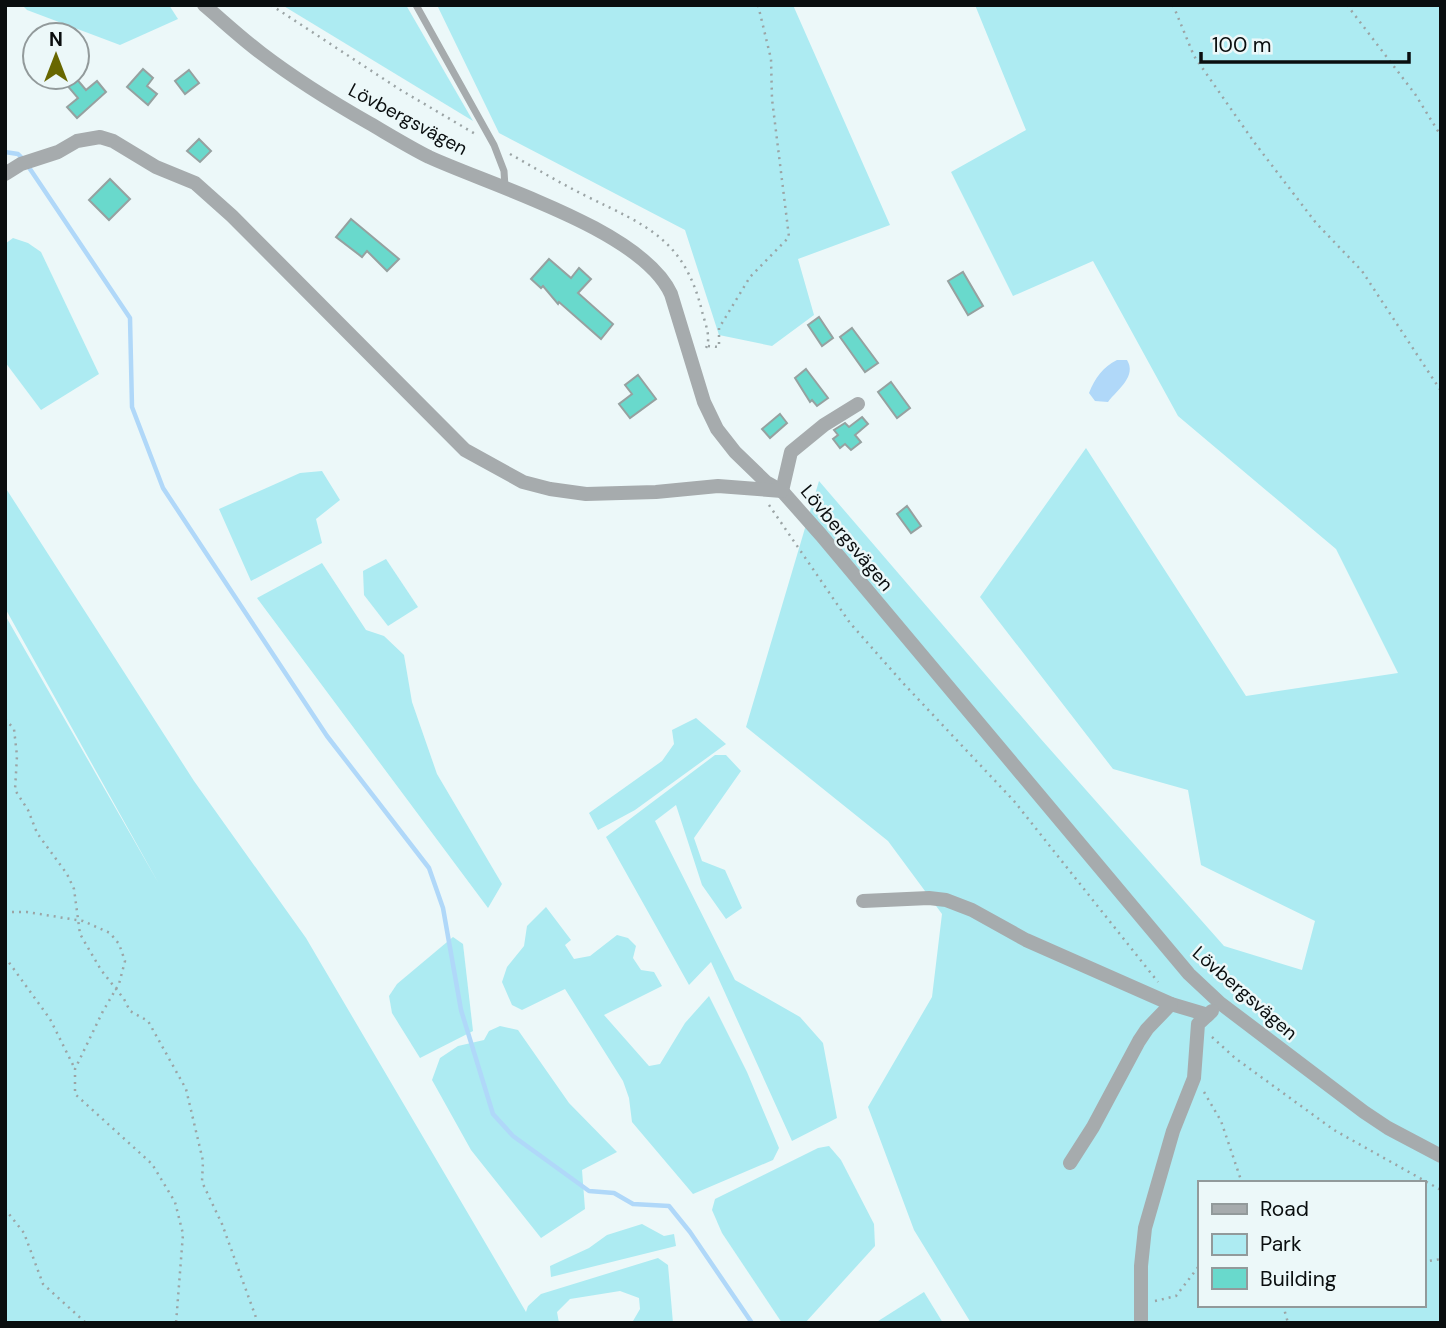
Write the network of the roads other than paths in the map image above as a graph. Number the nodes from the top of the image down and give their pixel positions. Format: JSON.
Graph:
{"nodes":[{"id":1,"x":204,"y":5,"type":"edge"},
{"id":2,"x":416,"y":5,"type":"edge"},
{"id":3,"x":5,"y":174,"type":"edge"},
{"id":4,"x":505,"y":187,"type":"junction"},
{"id":5,"x":858,"y":404,"type":"dead end"},
{"id":6,"x":782,"y":491,"type":"junction"},
{"id":7,"x":863,"y":901,"type":"dead end"},
{"id":8,"x":1220,"y":1003,"type":"junction"},
{"id":9,"x":1171,"y":1004,"type":"junction"},
{"id":10,"x":1203,"y":1020,"type":"junction"},
{"id":11,"x":1441,"y":1156,"type":"edge"},
{"id":12,"x":1070,"y":1163,"type":"dead end"},
{"id":13,"x":1141,"y":1323,"type":"edge"}],
"edges":[{"from":1,"to":4,"type":"street","name":"Lövbergsvägen"},
{"from":2,"to":4,"type":"lane"},
{"from":3,"to":6,"type":"street"},
{"from":4,"to":6,"type":"street","name":"Lövbergsvägen"},
{"from":5,"to":6,"type":"street"},
{"from":6,"to":8,"type":"street","name":"Lövbergsvägen"},
{"from":7,"to":9,"type":"street"},
{"from":8,"to":10,"type":"street"},
{"from":8,"to":11,"type":"street","name":"Lövbergsvägen"},
{"from":9,"to":10,"type":"street"},
{"from":9,"to":12,"type":"street"},
{"from":10,"to":13,"type":"street"}]}
